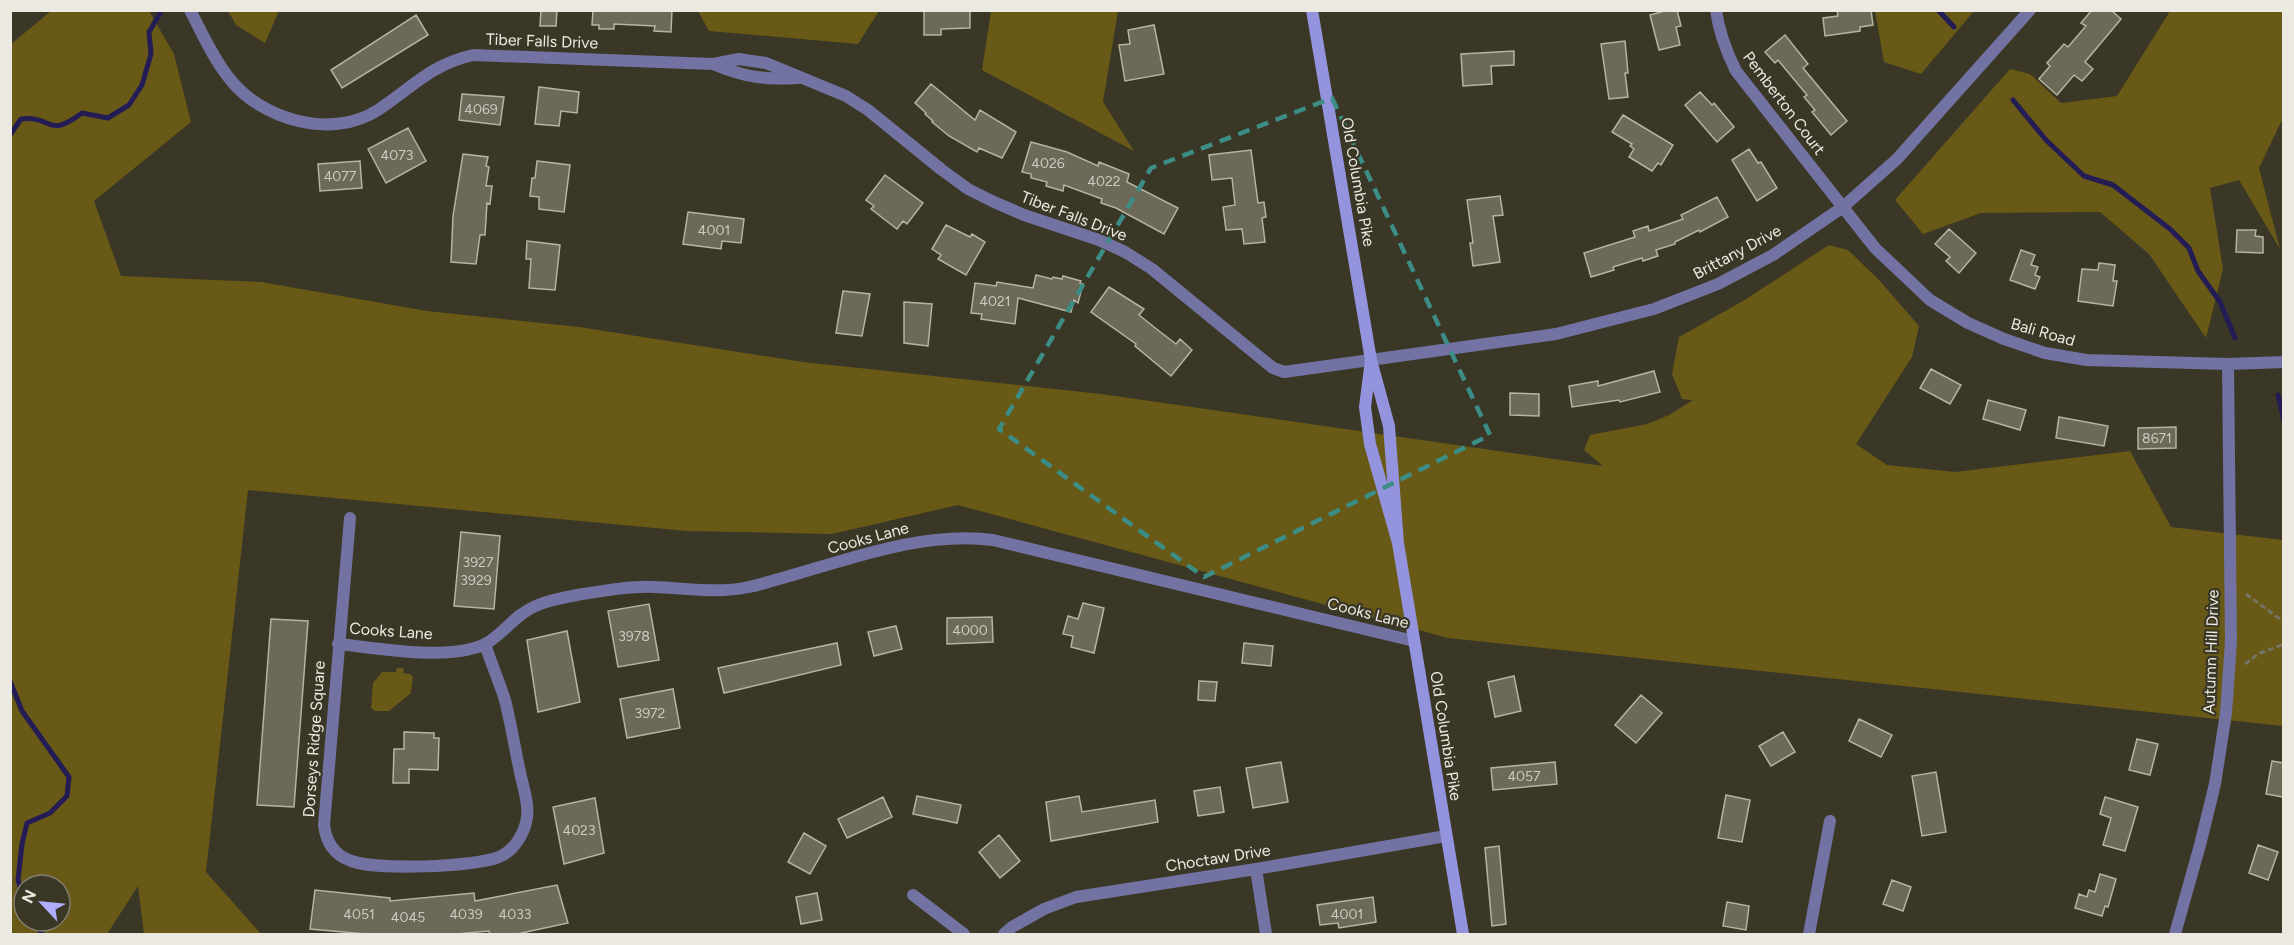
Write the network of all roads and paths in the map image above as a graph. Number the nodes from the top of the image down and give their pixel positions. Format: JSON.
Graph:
{"nodes":[{"id":1,"x":190,"y":10,"type":"edge"},
{"id":2,"x":1312,"y":10,"type":"edge"},
{"id":3,"x":1716,"y":10,"type":"edge"},
{"id":4,"x":2030,"y":10,"type":"edge"},
{"id":5,"x":713,"y":64,"type":"junction"},
{"id":6,"x":799,"y":77,"type":"junction"},
{"id":7,"x":1843,"y":207,"type":"junction"},
{"id":8,"x":1371,"y":360,"type":"junction"},
{"id":9,"x":2283,"y":362,"type":"edge"},
{"id":10,"x":2228,"y":364,"type":"junction"},
{"id":11,"x":350,"y":518,"type":"dead end"},
{"id":12,"x":1398,"y":543,"type":"junction"},
{"id":13,"x":2230,"y":581,"type":"junction"},
{"id":14,"x":2283,"y":621,"type":"edge"},
{"id":15,"x":1414,"y":641,"type":"junction"},
{"id":16,"x":338,"y":644,"type":"junction"},
{"id":17,"x":485,"y":644,"type":"junction"},
{"id":18,"x":2283,"y":644,"type":"edge"},
{"id":19,"x":2229,"y":676,"type":"junction"},
{"id":20,"x":1830,"y":821,"type":"dead end"},
{"id":21,"x":1446,"y":836,"type":"junction"},
{"id":22,"x":1256,"y":869,"type":"junction"},
{"id":23,"x":914,"y":895,"type":"dead end"},
{"id":24,"x":964,"y":934,"type":"edge"},
{"id":25,"x":1004,"y":934,"type":"edge"},
{"id":26,"x":1266,"y":934,"type":"edge"},
{"id":27,"x":1463,"y":934,"type":"edge"},
{"id":28,"x":1809,"y":934,"type":"edge"},
{"id":29,"x":2175,"y":934,"type":"edge"}],
"edges":[{"from":1,"to":5,"type":"street","name":"Tiber Falls Drive"},
{"from":2,"to":8,"type":"street","name":"Old Columbia Pike"},
{"from":3,"to":7,"type":"street","name":"Pemberton Court"},
{"from":4,"to":7,"type":"street","name":"Brittany Drive"},
{"from":5,"to":6,"type":"street","name":"Tiber Falls Drive"},
{"from":5,"to":6,"type":"street","name":"Tiber Falls Drive"},
{"from":6,"to":8,"type":"street","name":"Tiber Falls Drive"},
{"from":7,"to":8,"type":"street","name":"Brittany Drive"},
{"from":7,"to":10,"type":"street","name":"Bali Road"},
{"from":8,"to":12,"type":"street","name":"Old Columbia Pike"},
{"from":8,"to":12,"type":"street","name":"Old Columbia Pike"},
{"from":9,"to":10,"type":"street","name":"Bali Road"},
{"from":10,"to":13,"type":"street","name":"Autumn Hill Drive"},
{"from":11,"to":16,"type":"street","name":"Dorseys Ridge Square"},
{"from":12,"to":15,"type":"street","name":"Old Columbia Pike"},
{"from":13,"to":14,"type":"path"},
{"from":13,"to":19,"type":"street","name":"Autumn Hill Drive"},
{"from":15,"to":17,"type":"street","name":"Cooks Lane"},
{"from":15,"to":21,"type":"street","name":"Old Columbia Pike"},
{"from":16,"to":17,"type":"street","name":"Cooks Lane"},
{"from":16,"to":17,"type":"street","name":"Dorseys Ridge Square"},
{"from":18,"to":19,"type":"path"},
{"from":19,"to":29,"type":"street","name":"Autumn Hill Drive"},
{"from":20,"to":28,"type":"street"},
{"from":21,"to":22,"type":"street","name":"Choctaw Drive"},
{"from":21,"to":27,"type":"street","name":"Old Columbia Pike"},
{"from":22,"to":25,"type":"street","name":"Choctaw Drive"},
{"from":22,"to":26,"type":"street"},
{"from":23,"to":24,"type":"street"}]}
